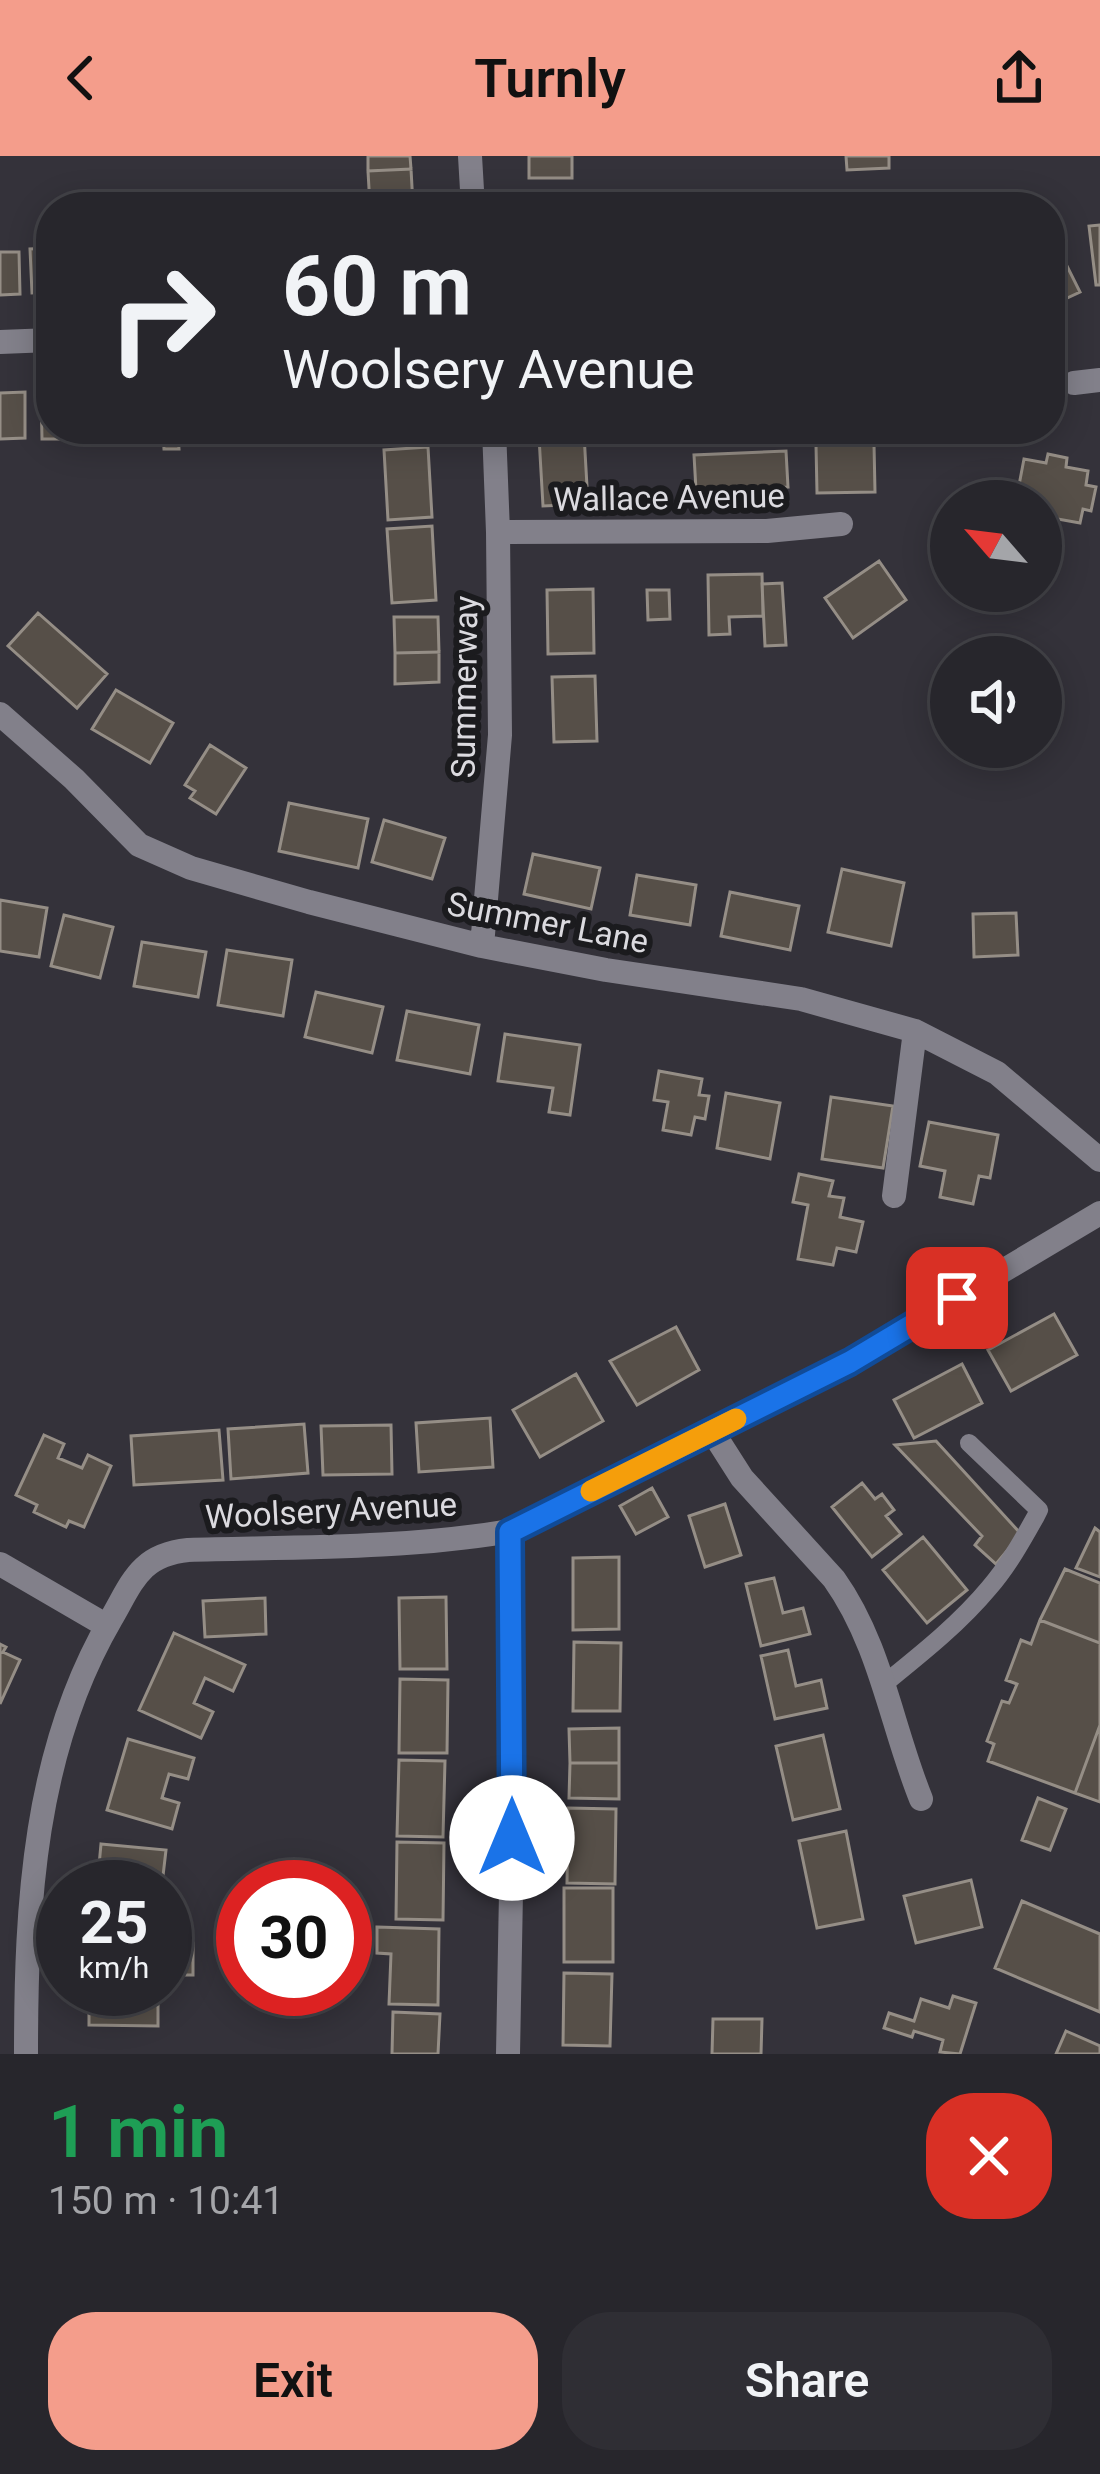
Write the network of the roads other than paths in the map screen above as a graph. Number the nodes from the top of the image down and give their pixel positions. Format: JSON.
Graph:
{"nodes":[{"id":1,"x":470,"y":156,"type":"edge"},
{"id":2,"x":471,"y":192,"type":"edge"},
{"id":3,"x":36,"y":341,"type":"edge"},
{"id":4,"x":0,"y":342,"type":"edge"},
{"id":5,"x":495,"y":444,"type":"edge"},
{"id":6,"x":841,"y":524,"type":"dead end"},
{"id":7,"x":498,"y":532,"type":"junction"},
{"id":8,"x":0,"y":714,"type":"edge"},
{"id":9,"x":482,"y":946,"type":"junction"},
{"id":10,"x":915,"y":1031,"type":"junction"},
{"id":11,"x":1100,"y":1160,"type":"edge"},
{"id":12,"x":894,"y":1196,"type":"dead end"},
{"id":13,"x":1100,"y":1213,"type":"edge"},
{"id":14,"x":712,"y":1431,"type":"junction"},
{"id":15,"x":969,"y":1443,"type":"dead end"},
{"id":16,"x":510,"y":1532,"type":"junction"},
{"id":17,"x":0,"y":1564,"type":"edge"},
{"id":18,"x":107,"y":1626,"type":"junction"},
{"id":19,"x":884,"y":1684,"type":"junction"},
{"id":20,"x":921,"y":1799,"type":"dead end"},
{"id":21,"x":26,"y":2054,"type":"edge"},
{"id":22,"x":508,"y":2054,"type":"edge"}],
"edges":[{"from":1,"to":2,"type":"street"},
{"from":3,"to":4,"type":"street"},
{"from":5,"to":7,"type":"street","name":"Summerway"},
{"from":6,"to":7,"type":"street","name":"Wallace Avenue"},
{"from":7,"to":9,"type":"street","name":"Summerway"},
{"from":8,"to":9,"type":"street","name":"Summer Lane"},
{"from":9,"to":10,"type":"street","name":"Summer Lane"},
{"from":10,"to":11,"type":"street","name":"Summer Lane"},
{"from":10,"to":12,"type":"street"},
{"from":13,"to":14,"type":"street","name":"Woolsery Avenue"},
{"from":14,"to":16,"type":"street","name":"Woolsery Avenue"},
{"from":14,"to":19,"type":"street"},
{"from":15,"to":19,"type":"lane"},
{"from":16,"to":18,"type":"street","name":"Woolsery Avenue"},
{"from":16,"to":22,"type":"street"},
{"from":17,"to":18,"type":"street"},
{"from":18,"to":21,"type":"street","name":"Woolsery Avenue"},
{"from":19,"to":20,"type":"street"}]}
